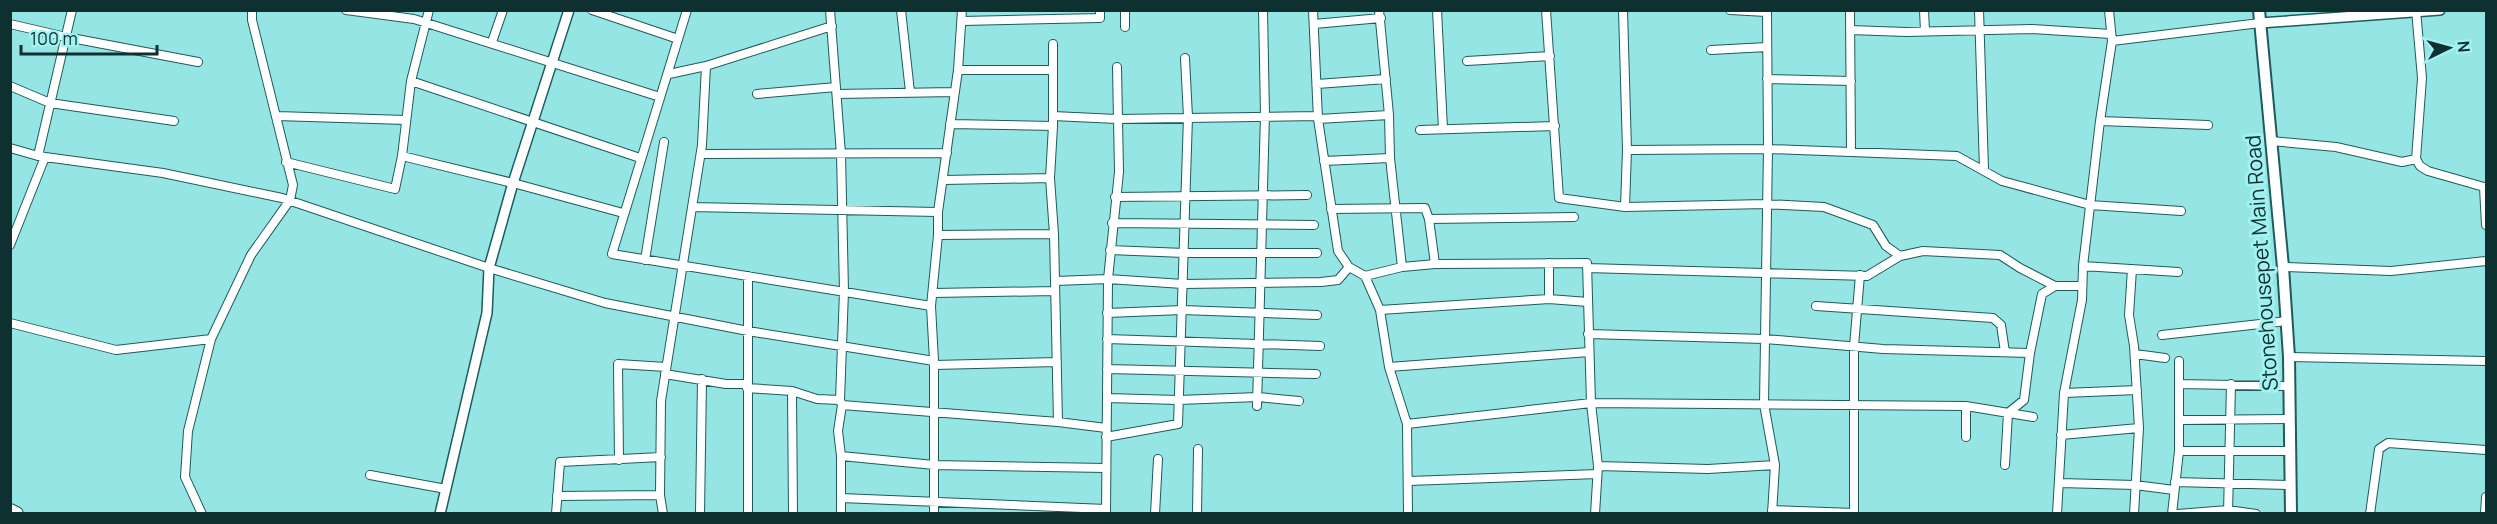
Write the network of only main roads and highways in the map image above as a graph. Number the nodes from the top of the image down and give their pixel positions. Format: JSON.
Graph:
{"nodes":[{"id":1,"x":2259,"y":10,"type":"edge"},
{"id":2,"x":10,"y":511,"type":"edge"},
{"id":3,"x":16,"y":513,"type":"edge"},
{"id":4,"x":2291,"y":513,"type":"edge"}],
"edges":[{"from":1,"to":4,"type":"main road","name":"Stonehousepet Main Road"},
{"from":2,"to":3,"type":"highway"}]}
